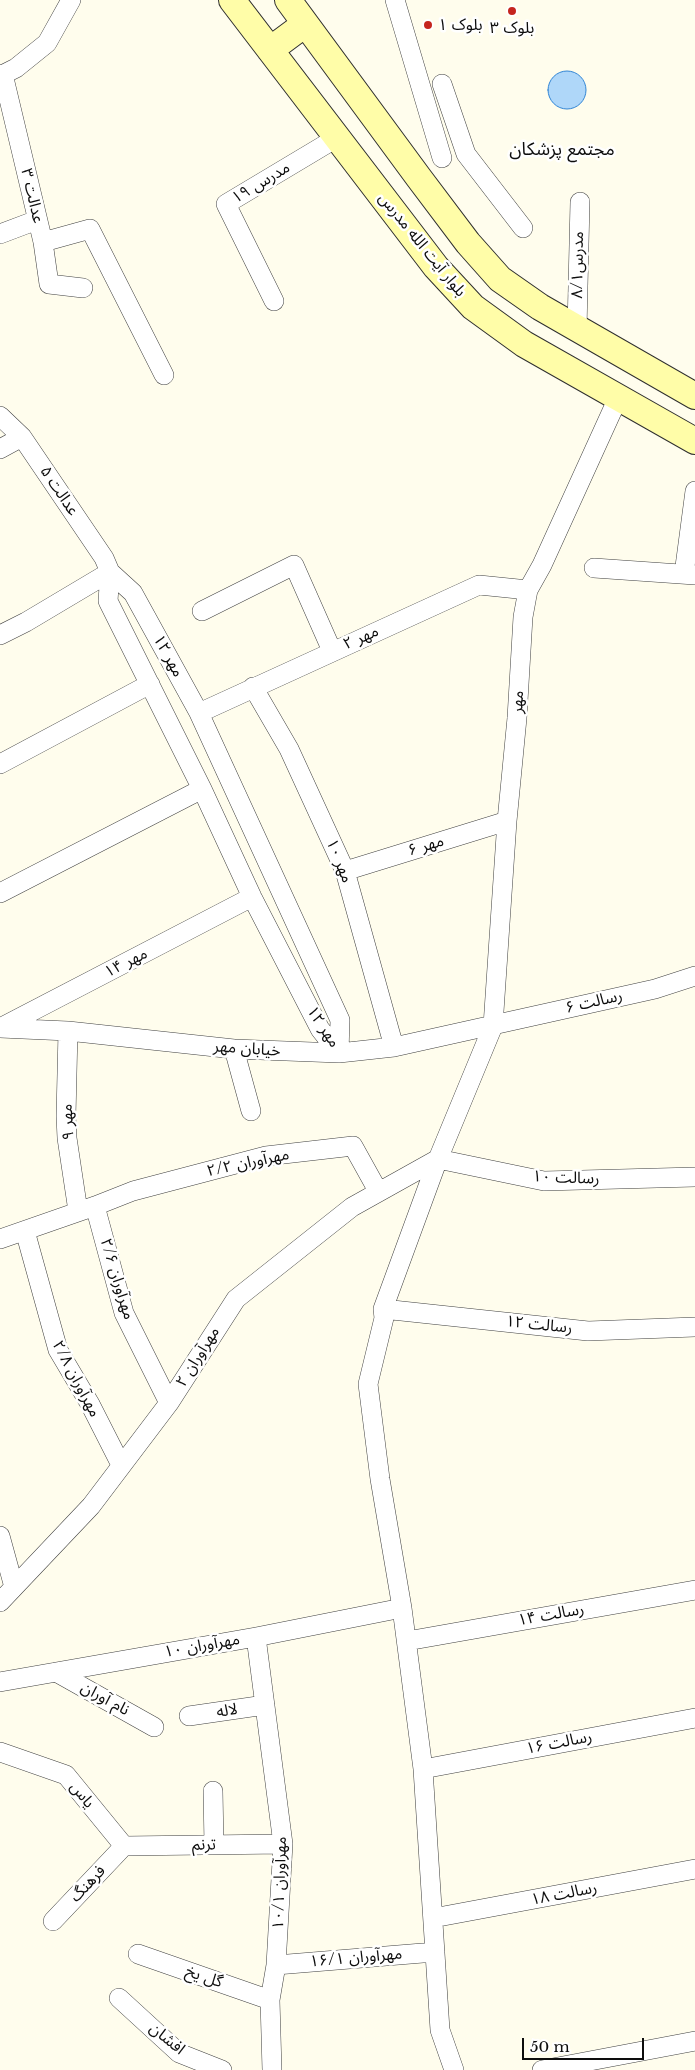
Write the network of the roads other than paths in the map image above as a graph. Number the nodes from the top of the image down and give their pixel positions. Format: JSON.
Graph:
{"nodes":[{"id":1,"x":71,"y":0,"type":"edge"},
{"id":2,"x":232,"y":0,"type":"edge"},
{"id":3,"x":288,"y":0,"type":"edge"},
{"id":4,"x":395,"y":0,"type":"edge"},
{"id":5,"x":305,"y":24,"type":"junction"},
{"id":6,"x":270,"y":50,"type":"junction"},
{"id":7,"x":2,"y":75,"type":"edge"},
{"id":8,"x":442,"y":84,"type":"dead end"},
{"id":9,"x":338,"y":138,"type":"junction"},
{"id":10,"x":466,"y":154,"type":"junction"},
{"id":11,"x":442,"y":158,"type":"junction"},
{"id":12,"x":418,"y":178,"type":"junction"},
{"id":13,"x":580,"y":202,"type":"dead end"},
{"id":14,"x":37,"y":220,"type":"junction"},
{"id":15,"x":523,"y":228,"type":"dead end"},
{"id":16,"x":0,"y":234,"type":"edge"},
{"id":17,"x":43,"y":242,"type":"junction"},
{"id":18,"x":82,"y":288,"type":"dead end"},
{"id":19,"x":274,"y":301,"type":"dead end"},
{"id":20,"x":576,"y":329,"type":"junction"},
{"id":21,"x":164,"y":375,"type":"dead end"},
{"id":22,"x":695,"y":396,"type":"edge"},
{"id":23,"x":618,"y":398,"type":"junction"},
{"id":24,"x":0,"y":416,"type":"edge"},
{"id":25,"x":22,"y":437,"type":"junction"},
{"id":26,"x":695,"y":441,"type":"edge"},
{"id":27,"x":0,"y":449,"type":"edge"},
{"id":28,"x":695,"y":491,"type":"edge"},
{"id":29,"x":594,"y":568,"type":"dead end"},
{"id":30,"x":110,"y":572,"type":"junction"},
{"id":31,"x":689,"y":574,"type":"edge"},
{"id":32,"x":528,"y":590,"type":"junction"},
{"id":33,"x":202,"y":611,"type":"dead end"},
{"id":34,"x":0,"y":635,"type":"edge"},
{"id":35,"x":332,"y":651,"type":"junction"},
{"id":36,"x":150,"y":684,"type":"junction"},
{"id":37,"x":253,"y":687,"type":"junction"},
{"id":38,"x":199,"y":713,"type":"junction"},
{"id":39,"x":214,"y":746,"type":"junction"},
{"id":40,"x":186,"y":759,"type":"junction"},
{"id":41,"x":0,"y":764,"type":"edge"},
{"id":42,"x":202,"y":789,"type":"junction"},
{"id":43,"x":507,"y":821,"type":"junction"},
{"id":44,"x":345,"y":872,"type":"junction"},
{"id":45,"x":0,"y":893,"type":"edge"},
{"id":46,"x":252,"y":897,"type":"junction"},
{"id":47,"x":695,"y":976,"type":"edge"},
{"id":48,"x":493,"y":1026,"type":"junction"},
{"id":49,"x":0,"y":1028,"type":"edge"},
{"id":50,"x":68,"y":1031,"type":"junction"},
{"id":51,"x":394,"y":1047,"type":"junction"},
{"id":52,"x":234,"y":1049,"type":"junction"},
{"id":53,"x":339,"y":1053,"type":"junction"},
{"id":54,"x":251,"y":1111,"type":"dead end"},
{"id":55,"x":438,"y":1160,"type":"junction"},
{"id":56,"x":695,"y":1177,"type":"edge"},
{"id":57,"x":378,"y":1191,"type":"junction"},
{"id":58,"x":87,"y":1209,"type":"junction"},
{"id":59,"x":24,"y":1231,"type":"junction"},
{"id":60,"x":0,"y":1239,"type":"edge"},
{"id":61,"x":383,"y":1309,"type":"junction"},
{"id":62,"x":695,"y":1327,"type":"edge"},
{"id":63,"x":169,"y":1403,"type":"junction"},
{"id":64,"x":121,"y":1465,"type":"junction"},
{"id":65,"x":0,"y":1536,"type":"edge"},
{"id":66,"x":14,"y":1587,"type":"junction"},
{"id":67,"x":695,"y":1590,"type":"edge"},
{"id":68,"x":0,"y":1602,"type":"edge"},
{"id":69,"x":402,"y":1608,"type":"junction"},
{"id":70,"x":256,"y":1637,"type":"junction"},
{"id":71,"x":407,"y":1641,"type":"junction"},
{"id":72,"x":56,"y":1672,"type":"junction"},
{"id":73,"x":0,"y":1682,"type":"edge"},
{"id":74,"x":265,"y":1705,"type":"junction"},
{"id":75,"x":189,"y":1716,"type":"dead end"},
{"id":76,"x":695,"y":1718,"type":"edge"},
{"id":77,"x":154,"y":1727,"type":"dead end"},
{"id":78,"x":0,"y":1752,"type":"edge"},
{"id":79,"x":423,"y":1769,"type":"junction"},
{"id":80,"x":213,"y":1791,"type":"dead end"},
{"id":81,"x":283,"y":1844,"type":"junction"},
{"id":82,"x":214,"y":1845,"type":"junction"},
{"id":83,"x":124,"y":1846,"type":"junction"},
{"id":84,"x":695,"y":1869,"type":"edge"},
{"id":85,"x":433,"y":1918,"type":"junction"},
{"id":86,"x":53,"y":1922,"type":"dead end"},
{"id":87,"x":435,"y":1952,"type":"junction"},
{"id":88,"x":138,"y":1954,"type":"dead end"},
{"id":89,"x":276,"y":1965,"type":"junction"},
{"id":90,"x":119,"y":1998,"type":"dead end"},
{"id":91,"x":270,"y":2000,"type":"junction"},
{"id":92,"x":695,"y":2042,"type":"edge"},
{"id":93,"x":222,"y":2070,"type":"edge"},
{"id":94,"x":272,"y":2070,"type":"edge"},
{"id":95,"x":454,"y":2070,"type":"edge"},
{"id":96,"x":542,"y":2070,"type":"edge"}],
"edges":[{"from":1,"to":7,"type":"street"},
{"from":2,"to":6,"type":"main road","name":"بلوار آیت الله مدرس"},
{"from":3,"to":5,"type":"main road"},
{"from":4,"to":11,"type":"street"},
{"from":5,"to":6,"type":"main road"},
{"from":5,"to":12,"type":"main road"},
{"from":6,"to":9,"type":"main road","name":"بلوار آیت الله مدرس"},
{"from":7,"to":14,"type":"street","name":"عدالت ۳"},
{"from":8,"to":10,"type":"street"},
{"from":9,"to":19,"type":"street","name":"مدرس ۱۹"},
{"from":9,"to":23,"type":"main road","name":"بلوار آیت الله مدرس"},
{"from":10,"to":11,"type":"street"},
{"from":10,"to":15,"type":"street"},
{"from":11,"to":12,"type":"street"},
{"from":12,"to":20,"type":"main road"},
{"from":13,"to":20,"type":"street","name":"مدرس۸/۱"},
{"from":14,"to":16,"type":"street"},
{"from":14,"to":17,"type":"street","name":"عدالت ۳"},
{"from":17,"to":18,"type":"street","name":"عدالت ۳"},
{"from":17,"to":21,"type":"street"},
{"from":20,"to":22,"type":"main road"},
{"from":23,"to":26,"type":"main road","name":"بلوار آیت الله مدرس"},
{"from":23,"to":32,"type":"street","name":"مهر"},
{"from":24,"to":25,"type":"street","name":"عدالت ۵"},
{"from":25,"to":27,"type":"street"},
{"from":25,"to":30,"type":"street","name":"عدالت ۵"},
{"from":28,"to":31,"type":"street"},
{"from":29,"to":31,"type":"street"},
{"from":30,"to":34,"type":"street"},
{"from":30,"to":36,"type":"street","name":"مهر ۱۲"},
{"from":30,"to":38,"type":"street","name":"مهر ۱۲"},
{"from":32,"to":35,"type":"street","name":"مهر ۲"},
{"from":32,"to":43,"type":"street","name":"مهر"},
{"from":33,"to":35,"type":"street"},
{"from":35,"to":37,"type":"street","name":"مهر ۲"},
{"from":36,"to":40,"type":"street","name":"مهر ۱۲"},
{"from":36,"to":41,"type":"street"},
{"from":37,"to":38,"type":"street","name":"مهر ۲"},
{"from":37,"to":44,"type":"street","name":"مهر ۱۰"},
{"from":38,"to":39,"type":"street","name":"مهر ۱۲"},
{"from":39,"to":40,"type":"street"},
{"from":39,"to":53,"type":"street","name":"مهر ۱۲"},
{"from":40,"to":42,"type":"street","name":"مهر ۱۲"},
{"from":42,"to":45,"type":"street"},
{"from":42,"to":46,"type":"street","name":"مهر ۱۲"},
{"from":43,"to":44,"type":"street","name":"مهر ۶"},
{"from":43,"to":48,"type":"street","name":"مهر"},
{"from":44,"to":51,"type":"street","name":"مهر ۱۰"},
{"from":46,"to":49,"type":"street","name":"مهر ۱۴"},
{"from":46,"to":53,"type":"street","name":"مهر ۱۲"},
{"from":47,"to":48,"type":"street","name":"رسالت ۶"},
{"from":48,"to":51,"type":"street","name":"خیابان مهر"},
{"from":48,"to":55,"type":"street","name":"مهر"},
{"from":49,"to":50,"type":"street","name":"خیابان مهر"},
{"from":50,"to":52,"type":"street","name":"خیابان مهر"},
{"from":50,"to":58,"type":"street","name":"مهر ۹"},
{"from":51,"to":53,"type":"street","name":"خیابان مهر"},
{"from":52,"to":53,"type":"street","name":"خیابان مهر"},
{"from":52,"to":54,"type":"street"},
{"from":55,"to":56,"type":"street","name":"رسالت ۱۰"},
{"from":55,"to":57,"type":"street","name":"مهرآوران ۲"},
{"from":55,"to":61,"type":"street","name":"مهر"},
{"from":57,"to":58,"type":"street","name":"مهرآوران ۲/۲"},
{"from":57,"to":63,"type":"street","name":"مهرآوران ۲"},
{"from":58,"to":59,"type":"street"},
{"from":58,"to":63,"type":"street","name":"مهرآوران ۲/۶"},
{"from":59,"to":60,"type":"street"},
{"from":59,"to":64,"type":"street","name":"مهرآوران ۲/۸"},
{"from":61,"to":62,"type":"street","name":"رسالت ۱۲"},
{"from":61,"to":69,"type":"street","name":"مهر"},
{"from":63,"to":64,"type":"street","name":"مهرآوران ۲"},
{"from":64,"to":66,"type":"street","name":"مهرآوران ۲"},
{"from":65,"to":66,"type":"street"},
{"from":66,"to":68,"type":"street","name":"مهرآوران ۲"},
{"from":67,"to":71,"type":"street","name":"رسالت ۱۴"},
{"from":69,"to":70,"type":"street","name":"مهرآوران ۱۰"},
{"from":69,"to":71,"type":"street","name":"مهر"},
{"from":70,"to":72,"type":"street","name":"مهرآوران ۱۰"},
{"from":70,"to":74,"type":"street","name":"مهرآوران ۱۰/۱"},
{"from":71,"to":79,"type":"street","name":"مهر"},
{"from":72,"to":73,"type":"street","name":"مهرآوران ۱۰"},
{"from":72,"to":77,"type":"street","name":"نام آوران"},
{"from":74,"to":75,"type":"street","name":"لاله"},
{"from":74,"to":81,"type":"street","name":"مهرآوران ۱۰/۱"},
{"from":76,"to":79,"type":"street","name":"رسالت ۱۶"},
{"from":78,"to":83,"type":"street","name":"یاس"},
{"from":79,"to":85,"type":"street","name":"مهر"},
{"from":80,"to":82,"type":"street"},
{"from":81,"to":82,"type":"street","name":"ترنم"},
{"from":81,"to":89,"type":"street","name":"مهرآوران ۱۰/۱"},
{"from":82,"to":83,"type":"street","name":"ترنم"},
{"from":83,"to":86,"type":"street","name":"فرهنگ"},
{"from":84,"to":85,"type":"street","name":"رسالت ۱۸"},
{"from":85,"to":87,"type":"street","name":"مهر"},
{"from":87,"to":89,"type":"street","name":"مهرآوران ۱۶/۱"},
{"from":87,"to":95,"type":"street","name":"مهر"},
{"from":88,"to":91,"type":"street","name":"گل یخ"},
{"from":89,"to":91,"type":"street","name":"مهرآوران ۱۰/۱"},
{"from":90,"to":93,"type":"street","name":"افشان"},
{"from":91,"to":94,"type":"street","name":"مهرآوران ۱۰/۱"},
{"from":92,"to":96,"type":"street"}]}
